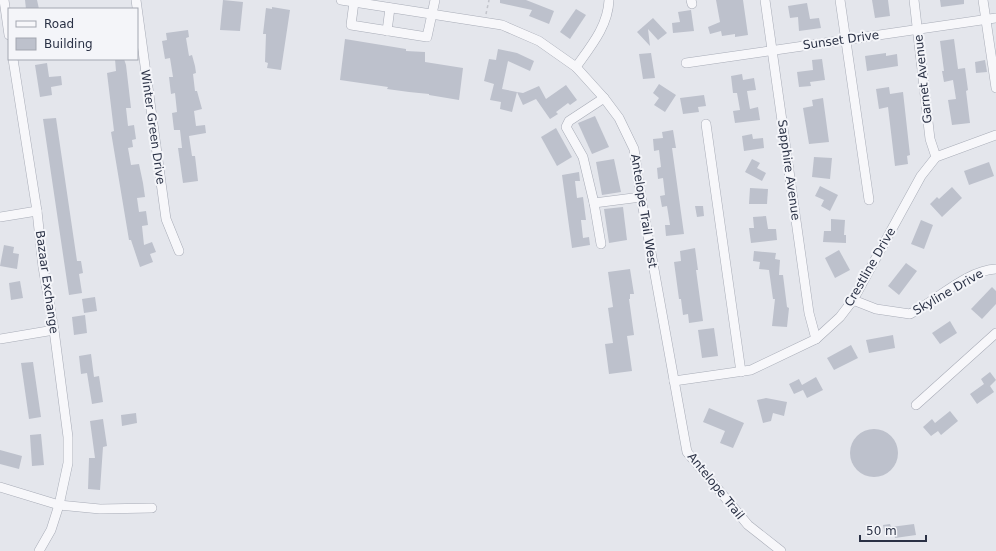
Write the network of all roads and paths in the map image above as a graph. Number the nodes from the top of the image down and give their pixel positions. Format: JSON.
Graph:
{"nodes":[{"id":1,"x":4,"y":0,"type":"edge"},
{"id":2,"x":341,"y":0,"type":"edge"},
{"id":3,"x":435,"y":0,"type":"edge"},
{"id":4,"x":489,"y":0,"type":"edge"},
{"id":5,"x":609,"y":0,"type":"edge"},
{"id":6,"x":765,"y":0,"type":"edge"},
{"id":7,"x":840,"y":0,"type":"edge"},
{"id":8,"x":914,"y":0,"type":"edge"},
{"id":9,"x":983,"y":0,"type":"edge"},
{"id":10,"x":354,"y":2,"type":"junction"},
{"id":11,"x":390,"y":8,"type":"junction"},
{"id":12,"x":433,"y":14,"type":"junction"},
{"id":13,"x":138,"y":15,"type":"edge"},
{"id":14,"x":996,"y":18,"type":"edge"},
{"id":15,"x":986,"y":19,"type":"junction"},
{"id":16,"x":484,"y":22,"type":"junction"},
{"id":17,"x":6,"y":29,"type":"edge"},
{"id":18,"x":918,"y":29,"type":"junction"},
{"id":19,"x":387,"y":31,"type":"junction"},
{"id":20,"x":845,"y":40,"type":"junction"},
{"id":21,"x":772,"y":50,"type":"junction"},
{"id":22,"x":13,"y":60,"type":"edge"},
{"id":23,"x":686,"y":63,"type":"dead end"},
{"id":24,"x":576,"y":67,"type":"junction"},
{"id":25,"x":996,"y":88,"type":"edge"},
{"id":26,"x":604,"y":98,"type":"junction"},
{"id":27,"x":706,"y":124,"type":"dead end"},
{"id":28,"x":996,"y":135,"type":"edge"},
{"id":29,"x":936,"y":157,"type":"junction"},
{"id":30,"x":641,"y":197,"type":"junction"},
{"id":31,"x":869,"y":200,"type":"dead end"},
{"id":32,"x":594,"y":204,"type":"junction"},
{"id":33,"x":37,"y":212,"type":"junction"},
{"id":34,"x":0,"y":217,"type":"edge"},
{"id":35,"x":601,"y":244,"type":"dead end"},
{"id":36,"x":179,"y":251,"type":"dead end"},
{"id":37,"x":996,"y":269,"type":"edge"},
{"id":38,"x":853,"y":300,"type":"junction"},
{"id":39,"x":54,"y":330,"type":"junction"},
{"id":40,"x":996,"y":333,"type":"edge"},
{"id":41,"x":0,"y":339,"type":"edge"},
{"id":42,"x":816,"y":339,"type":"junction"},
{"id":43,"x":741,"y":372,"type":"junction"},
{"id":44,"x":674,"y":381,"type":"junction"},
{"id":45,"x":916,"y":405,"type":"dead end"},
{"id":46,"x":0,"y":487,"type":"edge"},
{"id":47,"x":60,"y":505,"type":"junction"},
{"id":48,"x":152,"y":508,"type":"dead end"},
{"id":49,"x":39,"y":551,"type":"edge"},
{"id":50,"x":781,"y":551,"type":"edge"}],
"edges":[{"from":1,"to":17,"type":"street"},
{"from":2,"to":10,"type":"street","name":"Antelope Trail West"},
{"from":3,"to":12,"type":"street"},
{"from":4,"to":16,"type":"path"},
{"from":5,"to":24,"type":"street"},
{"from":6,"to":21,"type":"street","name":"Sapphire Avenue"},
{"from":7,"to":20,"type":"street"},
{"from":8,"to":18,"type":"street","name":"Garnet Avenue"},
{"from":9,"to":15,"type":"street"},
{"from":10,"to":11,"type":"street","name":"Antelope Trail West"},
{"from":10,"to":19,"type":"street"},
{"from":11,"to":12,"type":"street","name":"Antelope Trail West"},
{"from":11,"to":19,"type":"street"},
{"from":12,"to":16,"type":"street","name":"Antelope Trail West"},
{"from":12,"to":19,"type":"street"},
{"from":13,"to":36,"type":"street","name":"Winter Green Drive"},
{"from":14,"to":15,"type":"street","name":"Sunset Drive"},
{"from":15,"to":18,"type":"street","name":"Sunset Drive"},
{"from":15,"to":25,"type":"street"},
{"from":16,"to":24,"type":"street","name":"Antelope Trail West"},
{"from":18,"to":20,"type":"street","name":"Sunset Drive"},
{"from":18,"to":29,"type":"street","name":"Garnet Avenue"},
{"from":20,"to":21,"type":"street","name":"Sunset Drive"},
{"from":20,"to":31,"type":"street"},
{"from":21,"to":23,"type":"street","name":"Sunset Drive"},
{"from":21,"to":42,"type":"street","name":"Sapphire Avenue"},
{"from":22,"to":33,"type":"street","name":"Bazaar Exchange"},
{"from":24,"to":26,"type":"street","name":"Antelope Trail West"},
{"from":26,"to":30,"type":"street","name":"Antelope Trail West"},
{"from":26,"to":32,"type":"street"},
{"from":27,"to":43,"type":"street"},
{"from":28,"to":29,"type":"street"},
{"from":29,"to":38,"type":"street","name":"Crestline Drive"},
{"from":30,"to":32,"type":"street"},
{"from":30,"to":44,"type":"street","name":"Antelope Trail West"},
{"from":32,"to":35,"type":"street"},
{"from":33,"to":34,"type":"street"},
{"from":33,"to":39,"type":"street","name":"Bazaar Exchange"},
{"from":37,"to":38,"type":"street","name":"Skyline Drive"},
{"from":38,"to":42,"type":"street","name":"Crestline Drive"},
{"from":39,"to":41,"type":"street"},
{"from":39,"to":47,"type":"street","name":"Bazaar Exchange"},
{"from":40,"to":45,"type":"street"},
{"from":42,"to":43,"type":"street","name":"Crestline Drive"},
{"from":43,"to":44,"type":"street","name":"Crestline Drive"},
{"from":44,"to":50,"type":"street","name":"Antelope Trail"},
{"from":46,"to":47,"type":"street"},
{"from":47,"to":48,"type":"street"},
{"from":47,"to":49,"type":"street","name":"Bazaar Exchange"}]}
